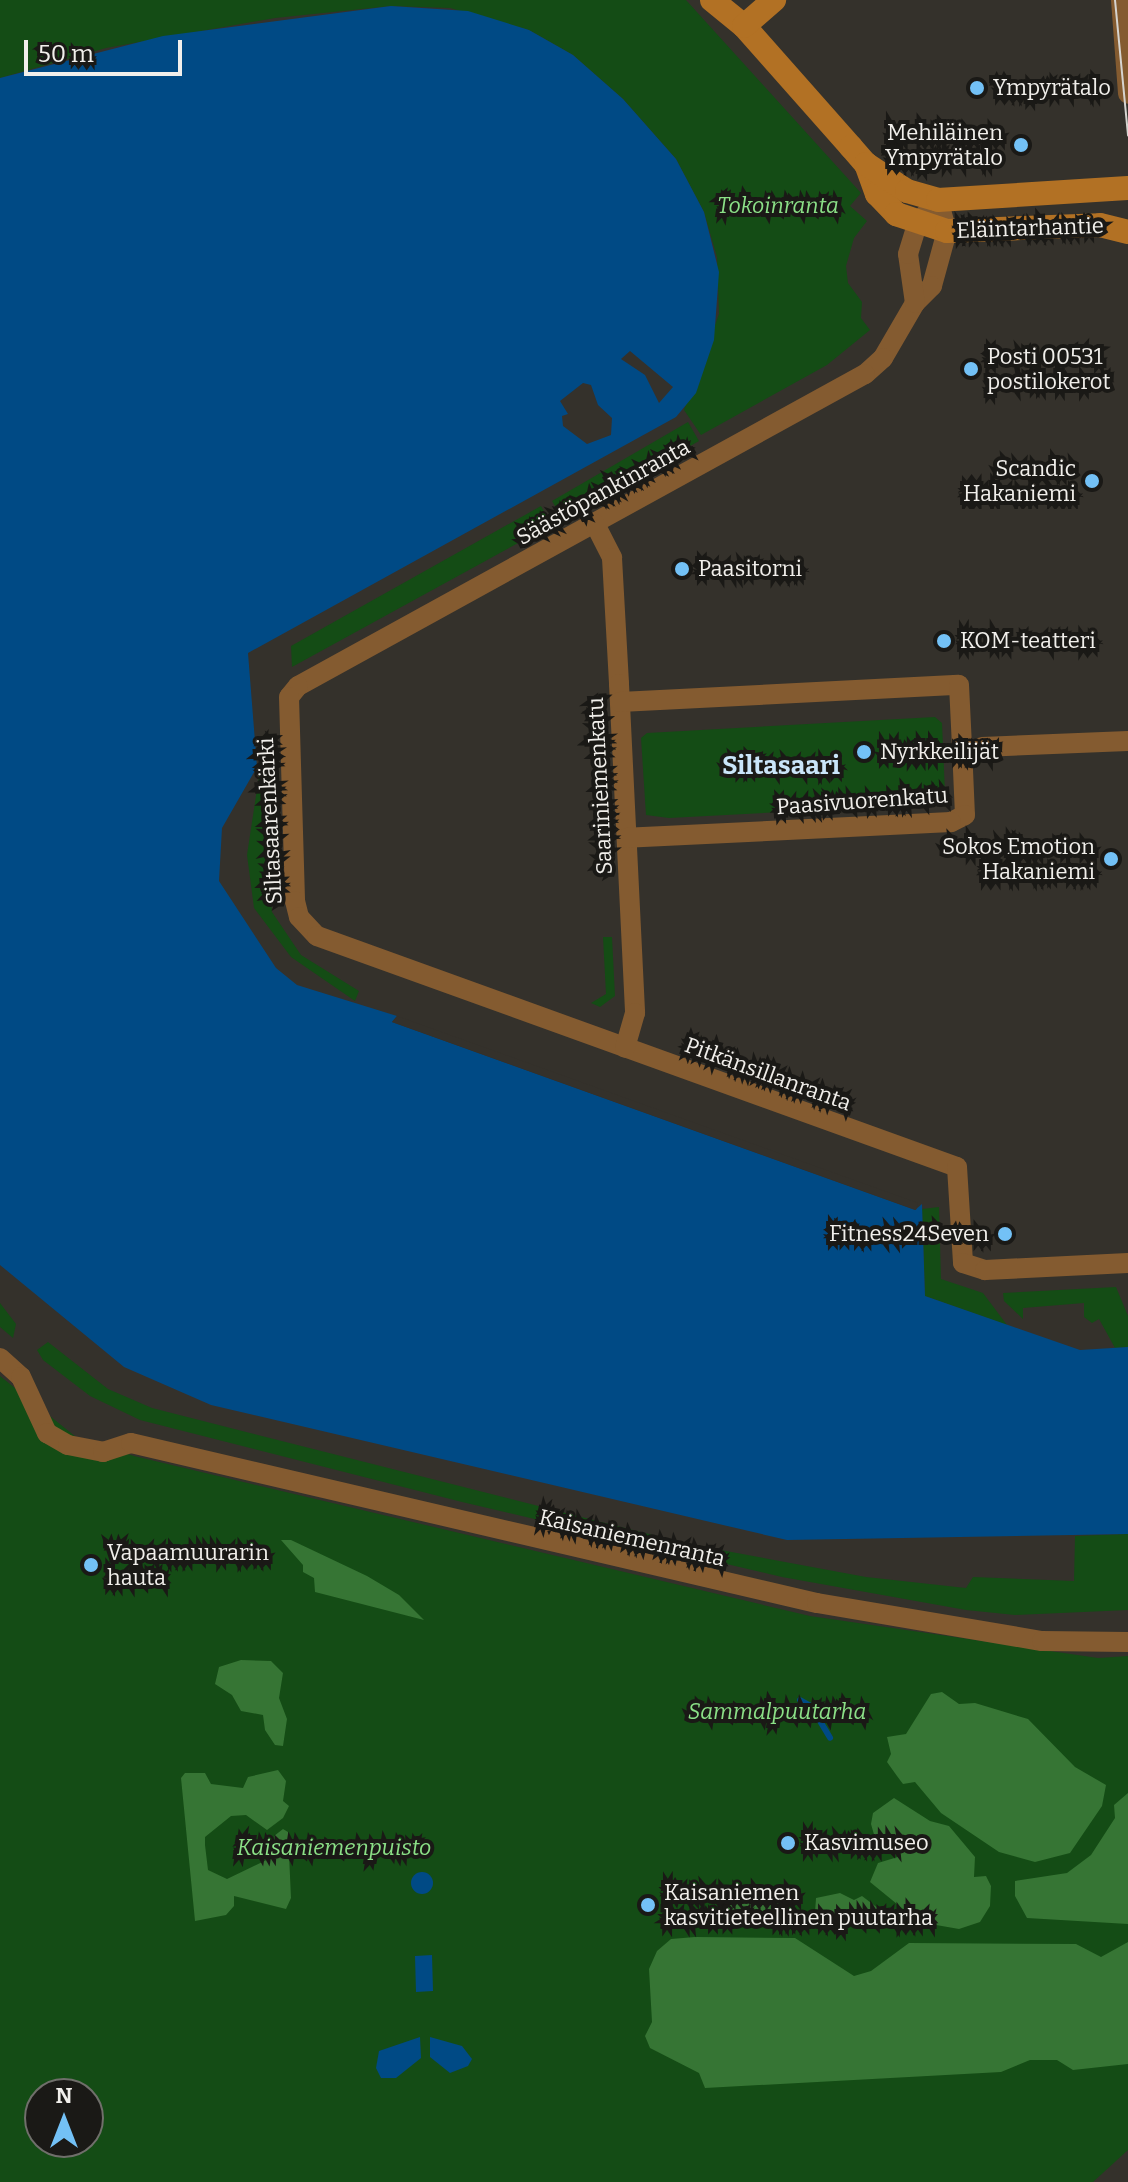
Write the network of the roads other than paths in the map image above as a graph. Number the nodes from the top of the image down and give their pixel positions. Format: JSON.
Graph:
{"nodes":[{"id":1,"x":712,"y":0,"type":"edge"},
{"id":2,"x":736,"y":0,"type":"edge"},
{"id":3,"x":774,"y":0,"type":"edge"},
{"id":4,"x":1121,"y":0,"type":"edge"},
{"id":5,"x":744,"y":26,"type":"junction"},
{"id":6,"x":1128,"y":94,"type":"edge"},
{"id":7,"x":866,"y":164,"type":"junction"},
{"id":8,"x":1128,"y":188,"type":"edge"},
{"id":9,"x":938,"y":200,"type":"junction"},
{"id":10,"x":917,"y":224,"type":"junction"},
{"id":11,"x":947,"y":231,"type":"junction"},
{"id":12,"x":1128,"y":232,"type":"edge"},
{"id":13,"x":915,"y":303,"type":"junction"},
{"id":14,"x":595,"y":524,"type":"junction"},
{"id":15,"x":289,"y":697,"type":"joint"},
{"id":16,"x":620,"y":702,"type":"junction"},
{"id":17,"x":1123,"y":736,"type":"edge"},
{"id":18,"x":982,"y":747,"type":"dead end"},
{"id":19,"x":627,"y":838,"type":"junction"},
{"id":20,"x":317,"y":936,"type":"joint"},
{"id":21,"x":625,"y":1048,"type":"junction"},
{"id":22,"x":1128,"y":1263,"type":"edge"},
{"id":23,"x":0,"y":1358,"type":"edge"},
{"id":24,"x":1128,"y":1642,"type":"edge"}],
"edges":[{"from":1,"to":5,"type":"main road","name":"Eläintarhantie"},
{"from":2,"to":5,"type":"main road","name":"Eläintarhantie"},
{"from":3,"to":5,"type":"main road"},
{"from":4,"to":6,"type":"street"},
{"from":5,"to":7,"type":"main road","name":"Eläintarhantie"},
{"from":7,"to":9,"type":"main road","name":"Eläintarhantie"},
{"from":7,"to":10,"type":"main road","name":"Eläintarhantie"},
{"from":8,"to":9,"type":"main road","name":"Eläintarhantie"},
{"from":9,"to":10,"type":"street"},
{"from":9,"to":11,"type":"street"},
{"from":10,"to":11,"type":"main road","name":"Eläintarhantie"},
{"from":10,"to":13,"type":"street"},
{"from":11,"to":12,"type":"main road","name":"Eläintarhantie"},
{"from":11,"to":13,"type":"street","name":"Säästöpankinranta"},
{"from":13,"to":14,"type":"street","name":"Säästöpankinranta"},
{"from":14,"to":15,"type":"street","name":"Säästöpankinranta"},
{"from":14,"to":16,"type":"street","name":"Saariniemenkatu"},
{"from":15,"to":20,"type":"street","name":"Siltasaarenkärki"},
{"from":16,"to":19,"type":"street","name":"Saariniemenkatu"},
{"from":16,"to":19,"type":"street","name":"Paasivuorenkatu"},
{"from":17,"to":18,"type":"street"},
{"from":19,"to":21,"type":"street","name":"Saariniemenkatu"},
{"from":20,"to":21,"type":"street","name":"Pitkänsillanranta"},
{"from":21,"to":22,"type":"street","name":"Pitkänsillanranta"},
{"from":23,"to":24,"type":"street","name":"Kaisaniemenranta"}]}
